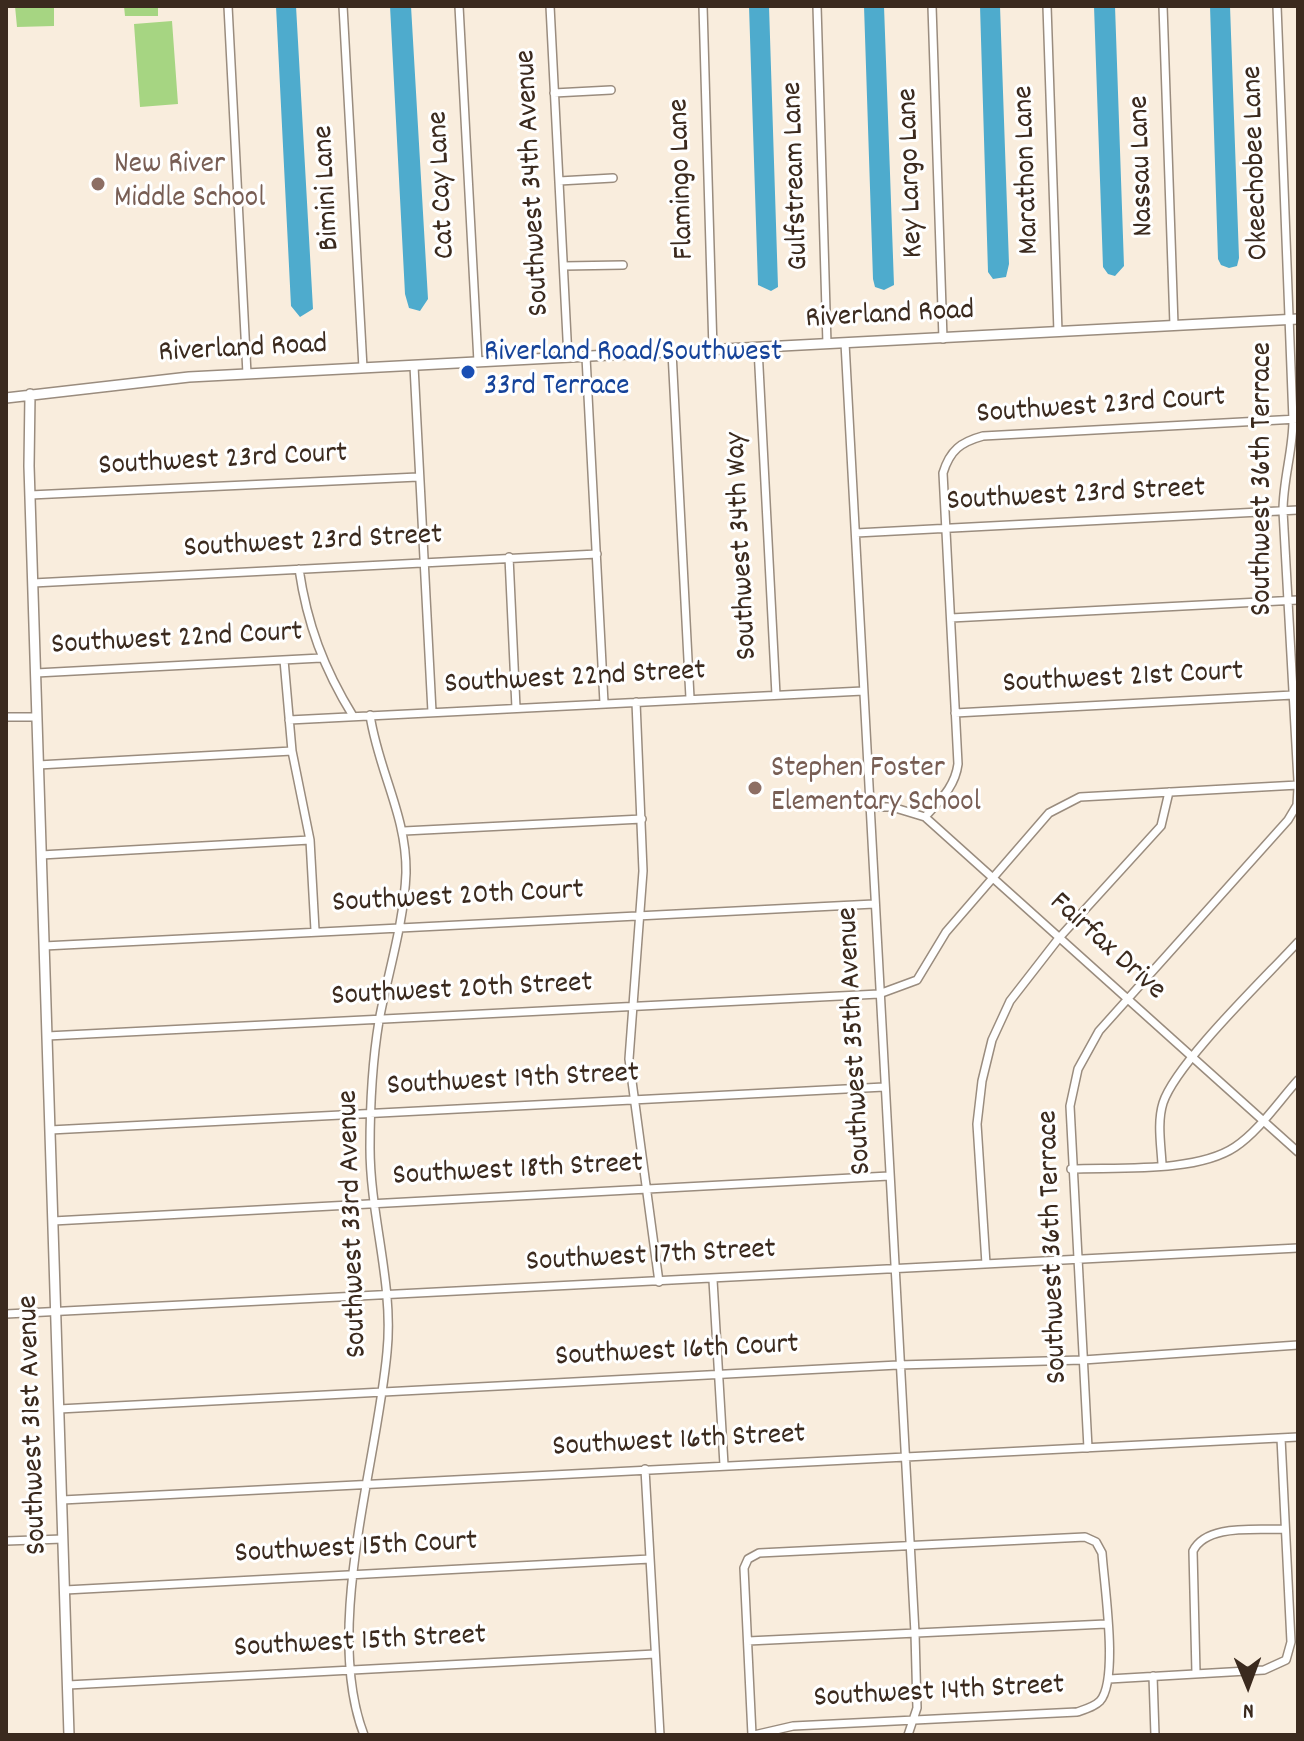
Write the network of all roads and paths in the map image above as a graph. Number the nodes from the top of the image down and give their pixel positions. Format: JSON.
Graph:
{"nodes":[{"id":1,"x":228,"y":6,"type":"edge"},
{"id":2,"x":343,"y":6,"type":"edge"},
{"id":3,"x":459,"y":6,"type":"edge"},
{"id":4,"x":550,"y":6,"type":"edge"},
{"id":5,"x":703,"y":6,"type":"edge"},
{"id":6,"x":817,"y":6,"type":"edge"},
{"id":7,"x":932,"y":6,"type":"edge"},
{"id":8,"x":1047,"y":6,"type":"edge"},
{"id":9,"x":1163,"y":6,"type":"edge"},
{"id":10,"x":1277,"y":6,"type":"edge"},
{"id":11,"x":611,"y":90,"type":"dead end"},
{"id":12,"x":554,"y":93,"type":"junction"},
{"id":13,"x":613,"y":178,"type":"dead end"},
{"id":14,"x":559,"y":181,"type":"junction"},
{"id":15,"x":623,"y":265,"type":"dead end"},
{"id":16,"x":564,"y":266,"type":"junction"},
{"id":17,"x":1293,"y":319,"type":"edge"},
{"id":18,"x":1174,"y":325,"type":"junction"},
{"id":19,"x":1058,"y":332,"type":"junction"},
{"id":20,"x":943,"y":339,"type":"junction"},
{"id":21,"x":845,"y":343,"type":"junction"},
{"id":22,"x":827,"y":344,"type":"junction"},
{"id":23,"x":758,"y":348,"type":"junction"},
{"id":24,"x":713,"y":350,"type":"junction"},
{"id":25,"x":672,"y":352,"type":"junction"},
{"id":26,"x":586,"y":357,"type":"junction"},
{"id":27,"x":568,"y":358,"type":"junction"},
{"id":28,"x":478,"y":362,"type":"junction"},
{"id":29,"x":414,"y":366,"type":"junction"},
{"id":30,"x":363,"y":368,"type":"junction"},
{"id":31,"x":247,"y":374,"type":"junction"},
{"id":32,"x":30,"y":394,"type":"junction"},
{"id":33,"x":6,"y":398,"type":"edge"},
{"id":34,"x":1295,"y":419,"type":"edge"},
{"id":35,"x":418,"y":477,"type":"junction"},
{"id":36,"x":30,"y":495,"type":"junction"},
{"id":37,"x":1298,"y":510,"type":"edge"},
{"id":38,"x":1283,"y":511,"type":"junction"},
{"id":39,"x":945,"y":528,"type":"junction"},
{"id":40,"x":856,"y":533,"type":"junction"},
{"id":41,"x":597,"y":554,"type":"junction"},
{"id":42,"x":509,"y":557,"type":"junction"},
{"id":43,"x":423,"y":563,"type":"junction"},
{"id":44,"x":299,"y":569,"type":"junction"},
{"id":45,"x":33,"y":583,"type":"junction"},
{"id":46,"x":1298,"y":600,"type":"edge"},
{"id":47,"x":1288,"y":601,"type":"junction"},
{"id":48,"x":951,"y":618,"type":"junction"},
{"id":49,"x":321,"y":658,"type":"junction"},
{"id":50,"x":284,"y":660,"type":"junction"},
{"id":51,"x":36,"y":673,"type":"junction"},
{"id":52,"x":863,"y":691,"type":"junction"},
{"id":53,"x":776,"y":695,"type":"junction"},
{"id":54,"x":1293,"y":695,"type":"junction"},
{"id":55,"x":690,"y":698,"type":"junction"},
{"id":56,"x":636,"y":702,"type":"junction"},
{"id":57,"x":604,"y":703,"type":"junction"},
{"id":58,"x":516,"y":708,"type":"junction"},
{"id":59,"x":432,"y":712,"type":"junction"},
{"id":60,"x":955,"y":713,"type":"junction"},
{"id":61,"x":370,"y":715,"type":"junction"},
{"id":62,"x":353,"y":716,"type":"junction"},
{"id":63,"x":6,"y":717,"type":"edge"},
{"id":64,"x":37,"y":717,"type":"junction"},
{"id":65,"x":289,"y":720,"type":"junction"},
{"id":66,"x":292,"y":751,"type":"junction"},
{"id":67,"x":38,"y":765,"type":"junction"},
{"id":68,"x":1298,"y":785,"type":"edge"},
{"id":69,"x":1169,"y":792,"type":"junction"},
{"id":70,"x":870,"y":807,"type":"junction"},
{"id":71,"x":925,"y":817,"type":"junction"},
{"id":72,"x":642,"y":819,"type":"junction"},
{"id":73,"x":404,"y":831,"type":"junction"},
{"id":74,"x":310,"y":840,"type":"junction"},
{"id":75,"x":41,"y":855,"type":"junction"},
{"id":76,"x":993,"y":877,"type":"junction"},
{"id":77,"x":874,"y":904,"type":"junction"},
{"id":78,"x":640,"y":914,"type":"junction"},
{"id":79,"x":400,"y":926,"type":"junction"},
{"id":80,"x":315,"y":930,"type":"junction"},
{"id":81,"x":1059,"y":938,"type":"junction"},
{"id":82,"x":1298,"y":942,"type":"edge"},
{"id":83,"x":44,"y":946,"type":"junction"},
{"id":84,"x":879,"y":994,"type":"junction"},
{"id":85,"x":1127,"y":998,"type":"junction"},
{"id":86,"x":631,"y":1007,"type":"junction"},
{"id":87,"x":379,"y":1019,"type":"junction"},
{"id":88,"x":47,"y":1036,"type":"junction"},
{"id":89,"x":1193,"y":1057,"type":"junction"},
{"id":90,"x":1298,"y":1080,"type":"edge"},
{"id":91,"x":884,"y":1087,"type":"junction"},
{"id":92,"x":632,"y":1099,"type":"junction"},
{"id":93,"x":370,"y":1114,"type":"junction"},
{"id":94,"x":1262,"y":1120,"type":"junction"},
{"id":95,"x":50,"y":1130,"type":"junction"},
{"id":96,"x":1298,"y":1152,"type":"edge"},
{"id":97,"x":1162,"y":1164,"type":"junction"},
{"id":98,"x":1071,"y":1169,"type":"junction"},
{"id":99,"x":889,"y":1176,"type":"junction"},
{"id":100,"x":645,"y":1189,"type":"junction"},
{"id":101,"x":374,"y":1204,"type":"junction"},
{"id":102,"x":53,"y":1221,"type":"junction"},
{"id":103,"x":1298,"y":1248,"type":"edge"},
{"id":104,"x":1077,"y":1259,"type":"junction"},
{"id":105,"x":986,"y":1264,"type":"junction"},
{"id":106,"x":893,"y":1270,"type":"junction"},
{"id":107,"x":713,"y":1280,"type":"junction"},
{"id":108,"x":659,"y":1282,"type":"junction"},
{"id":109,"x":387,"y":1295,"type":"junction"},
{"id":110,"x":56,"y":1312,"type":"junction"},
{"id":111,"x":6,"y":1314,"type":"edge"},
{"id":112,"x":1298,"y":1345,"type":"edge"},
{"id":113,"x":1083,"y":1360,"type":"junction"},
{"id":114,"x":898,"y":1365,"type":"junction"},
{"id":115,"x":720,"y":1375,"type":"junction"},
{"id":116,"x":382,"y":1392,"type":"junction"},
{"id":117,"x":59,"y":1409,"type":"junction"},
{"id":118,"x":1298,"y":1437,"type":"edge"},
{"id":119,"x":1281,"y":1438,"type":"junction"},
{"id":120,"x":1088,"y":1448,"type":"junction"},
{"id":121,"x":903,"y":1456,"type":"junction"},
{"id":122,"x":724,"y":1465,"type":"junction"},
{"id":123,"x":645,"y":1469,"type":"junction"},
{"id":124,"x":366,"y":1483,"type":"junction"},
{"id":125,"x":62,"y":1500,"type":"junction"},
{"id":126,"x":1284,"y":1529,"type":"junction"},
{"id":127,"x":63,"y":1539,"type":"junction"},
{"id":128,"x":6,"y":1541,"type":"edge"},
{"id":129,"x":910,"y":1546,"type":"junction"},
{"id":130,"x":650,"y":1559,"type":"junction"},
{"id":131,"x":353,"y":1574,"type":"junction"},
{"id":132,"x":65,"y":1590,"type":"junction"},
{"id":133,"x":1106,"y":1624,"type":"junction"},
{"id":134,"x":915,"y":1633,"type":"junction"},
{"id":135,"x":748,"y":1641,"type":"junction"},
{"id":136,"x":655,"y":1654,"type":"junction"},
{"id":137,"x":350,"y":1667,"type":"junction"},
{"id":138,"x":1196,"y":1673,"type":"junction"},
{"id":139,"x":1153,"y":1676,"type":"junction"},
{"id":140,"x":1109,"y":1679,"type":"junction"},
{"id":141,"x":68,"y":1685,"type":"junction"},
{"id":142,"x":913,"y":1720,"type":"junction"},
{"id":143,"x":69,"y":1735,"type":"edge"},
{"id":144,"x":364,"y":1735,"type":"edge"},
{"id":145,"x":660,"y":1735,"type":"edge"},
{"id":146,"x":753,"y":1735,"type":"edge"},
{"id":147,"x":908,"y":1735,"type":"edge"},
{"id":148,"x":1155,"y":1735,"type":"edge"}],
"edges":[{"from":1,"to":31,"type":"street"},
{"from":2,"to":30,"type":"street","name":"Bimini Lane"},
{"from":3,"to":28,"type":"street","name":"Cat Cay Lane"},
{"from":4,"to":12,"type":"street","name":"Southwest 34th Avenue"},
{"from":5,"to":24,"type":"street","name":"Flamingo Lane"},
{"from":6,"to":22,"type":"street","name":"Gulfstream Lane"},
{"from":7,"to":20,"type":"street","name":"Key Largo Lane"},
{"from":8,"to":19,"type":"street","name":"Marathon Lane"},
{"from":9,"to":18,"type":"street","name":"Nassau Lane"},
{"from":10,"to":17,"type":"street","name":"Okeechobee Lane"},
{"from":11,"to":12,"type":"street"},
{"from":12,"to":14,"type":"street","name":"Southwest 34th Avenue"},
{"from":13,"to":14,"type":"street"},
{"from":14,"to":16,"type":"street","name":"Southwest 34th Avenue"},
{"from":15,"to":16,"type":"street"},
{"from":16,"to":27,"type":"street","name":"Southwest 34th Avenue"},
{"from":17,"to":18,"type":"street","name":"Riverland Road"},
{"from":17,"to":34,"type":"street","name":"Southwest 36th Terrace"},
{"from":18,"to":19,"type":"street","name":"Riverland Road"},
{"from":19,"to":20,"type":"street","name":"Riverland Road"},
{"from":20,"to":21,"type":"street","name":"Riverland Road"},
{"from":21,"to":22,"type":"street","name":"Riverland Road"},
{"from":21,"to":40,"type":"street","name":"Southwest 35th Avenue"},
{"from":22,"to":23,"type":"street","name":"Riverland Road"},
{"from":23,"to":24,"type":"street","name":"Riverland Road"},
{"from":23,"to":53,"type":"street","name":"Southwest 34th Way"},
{"from":24,"to":25,"type":"street","name":"Riverland Road"},
{"from":25,"to":26,"type":"street","name":"Riverland Road"},
{"from":25,"to":55,"type":"street"},
{"from":26,"to":27,"type":"street","name":"Riverland Road"},
{"from":26,"to":41,"type":"street"},
{"from":27,"to":28,"type":"street","name":"Riverland Road"},
{"from":28,"to":29,"type":"street","name":"Riverland Road"},
{"from":29,"to":30,"type":"street","name":"Riverland Road"},
{"from":29,"to":35,"type":"street"},
{"from":30,"to":31,"type":"street","name":"Riverland Road"},
{"from":31,"to":32,"type":"street","name":"Riverland Road"},
{"from":32,"to":33,"type":"street","name":"Riverland Road"},
{"from":32,"to":36,"type":"street","name":"Southwest 31st Avenue"},
{"from":34,"to":38,"type":"street","name":"Southwest 36th Terrace"},
{"from":34,"to":39,"type":"street","name":"Southwest 23rd Court"},
{"from":35,"to":36,"type":"street","name":"Southwest 23rd Court"},
{"from":35,"to":43,"type":"street"},
{"from":36,"to":45,"type":"street","name":"Southwest 31st Avenue"},
{"from":37,"to":38,"type":"street","name":"Southwest 23rd Street"},
{"from":38,"to":39,"type":"street","name":"Southwest 23rd Street"},
{"from":38,"to":47,"type":"street","name":"Southwest 36th Terrace"},
{"from":39,"to":40,"type":"street","name":"Southwest 23rd Street"},
{"from":39,"to":48,"type":"street"},
{"from":40,"to":52,"type":"street","name":"Southwest 35th Avenue"},
{"from":41,"to":42,"type":"street","name":"Southwest 23rd Street"},
{"from":41,"to":57,"type":"street"},
{"from":42,"to":43,"type":"street","name":"Southwest 23rd Street"},
{"from":42,"to":58,"type":"street"},
{"from":43,"to":44,"type":"street","name":"Southwest 23rd Street"},
{"from":43,"to":59,"type":"street"},
{"from":44,"to":45,"type":"street","name":"Southwest 23rd Street"},
{"from":44,"to":49,"type":"street"},
{"from":45,"to":51,"type":"street","name":"Southwest 31st Avenue"},
{"from":46,"to":47,"type":"street"},
{"from":47,"to":48,"type":"street"},
{"from":47,"to":54,"type":"street","name":"Southwest 36th Terrace"},
{"from":48,"to":60,"type":"street"},
{"from":49,"to":50,"type":"street","name":"Southwest 22nd Court"},
{"from":49,"to":62,"type":"street"},
{"from":50,"to":51,"type":"street","name":"Southwest 22nd Court"},
{"from":50,"to":65,"type":"street"},
{"from":51,"to":64,"type":"street","name":"Southwest 31st Avenue"},
{"from":52,"to":53,"type":"street","name":"Southwest 22nd Street"},
{"from":52,"to":70,"type":"street","name":"Southwest 35th Avenue"},
{"from":53,"to":55,"type":"street","name":"Southwest 22nd Street"},
{"from":54,"to":60,"type":"street","name":"Southwest 21st Court"},
{"from":54,"to":68,"type":"street","name":"Southwest 36th Terrace"},
{"from":55,"to":56,"type":"street","name":"Southwest 22nd Street"},
{"from":56,"to":57,"type":"street","name":"Southwest 22nd Street"},
{"from":56,"to":72,"type":"street"},
{"from":57,"to":58,"type":"street","name":"Southwest 22nd Street"},
{"from":58,"to":59,"type":"street","name":"Southwest 22nd Street"},
{"from":59,"to":61,"type":"street","name":"Southwest 22nd Street"},
{"from":60,"to":71,"type":"street"},
{"from":61,"to":62,"type":"street","name":"Southwest 22nd Street"},
{"from":61,"to":73,"type":"street","name":"Southwest 33rd Avenue"},
{"from":62,"to":65,"type":"street","name":"Southwest 22nd Street"},
{"from":63,"to":64,"type":"street"},
{"from":64,"to":67,"type":"street","name":"Southwest 31st Avenue"},
{"from":65,"to":66,"type":"street"},
{"from":66,"to":67,"type":"street"},
{"from":66,"to":74,"type":"street"},
{"from":67,"to":75,"type":"street","name":"Southwest 31st Avenue"},
{"from":68,"to":69,"type":"street","name":"Southwest 20th Street"},
{"from":68,"to":85,"type":"street","name":"Southwest 36th Terrace"},
{"from":69,"to":76,"type":"street","name":"Southwest 20th Street"},
{"from":69,"to":81,"type":"street"},
{"from":70,"to":71,"type":"street","name":"Fairfax Drive"},
{"from":70,"to":77,"type":"street","name":"Southwest 35th Avenue"},
{"from":71,"to":76,"type":"street","name":"Fairfax Drive"},
{"from":72,"to":73,"type":"street"},
{"from":72,"to":78,"type":"street"},
{"from":73,"to":79,"type":"street","name":"Southwest 33rd Avenue"},
{"from":74,"to":75,"type":"street"},
{"from":74,"to":80,"type":"street"},
{"from":75,"to":83,"type":"street","name":"Southwest 31st Avenue"},
{"from":76,"to":81,"type":"street","name":"Fairfax Drive"},
{"from":76,"to":84,"type":"street","name":"Southwest 20th Street"},
{"from":77,"to":78,"type":"street","name":"Southwest 20th Court"},
{"from":77,"to":84,"type":"street","name":"Southwest 35th Avenue"},
{"from":78,"to":79,"type":"street","name":"Southwest 20th Court"},
{"from":78,"to":86,"type":"street"},
{"from":79,"to":80,"type":"street","name":"Southwest 20th Court"},
{"from":79,"to":87,"type":"street","name":"Southwest 33rd Avenue"},
{"from":80,"to":83,"type":"street","name":"Southwest 20th Court"},
{"from":81,"to":85,"type":"street","name":"Fairfax Drive"},
{"from":81,"to":105,"type":"street"},
{"from":82,"to":89,"type":"street"},
{"from":83,"to":88,"type":"street","name":"Southwest 31st Avenue"},
{"from":84,"to":86,"type":"street","name":"Southwest 20th Street"},
{"from":84,"to":91,"type":"street","name":"Southwest 35th Avenue"},
{"from":85,"to":89,"type":"street","name":"Fairfax Drive"},
{"from":85,"to":98,"type":"street","name":"Southwest 36th Terrace"},
{"from":86,"to":87,"type":"street","name":"Southwest 20th Street"},
{"from":86,"to":92,"type":"street"},
{"from":87,"to":88,"type":"street","name":"Southwest 20th Street"},
{"from":87,"to":93,"type":"street","name":"Southwest 33rd Avenue"},
{"from":88,"to":95,"type":"street","name":"Southwest 31st Avenue"},
{"from":89,"to":94,"type":"street","name":"Fairfax Drive"},
{"from":89,"to":97,"type":"street"},
{"from":90,"to":94,"type":"street"},
{"from":91,"to":92,"type":"street","name":"Southwest 19th Street"},
{"from":91,"to":99,"type":"street","name":"Southwest 35th Avenue"},
{"from":92,"to":93,"type":"street","name":"Southwest 19th Street"},
{"from":92,"to":100,"type":"street"},
{"from":93,"to":95,"type":"street","name":"Southwest 19th Street"},
{"from":93,"to":101,"type":"street","name":"Southwest 33rd Avenue"},
{"from":94,"to":96,"type":"street","name":"Fairfax Drive"},
{"from":94,"to":97,"type":"street"},
{"from":95,"to":102,"type":"street","name":"Southwest 31st Avenue"},
{"from":97,"to":98,"type":"street"},
{"from":98,"to":104,"type":"street","name":"Southwest 36th Terrace"},
{"from":99,"to":100,"type":"street","name":"Southwest 18th Street"},
{"from":99,"to":106,"type":"street","name":"Southwest 35th Avenue"},
{"from":100,"to":101,"type":"street","name":"Southwest 18th Street"},
{"from":100,"to":108,"type":"street"},
{"from":101,"to":102,"type":"street","name":"Southwest 18th Street"},
{"from":101,"to":109,"type":"street","name":"Southwest 33rd Avenue"},
{"from":102,"to":110,"type":"street","name":"Southwest 31st Avenue"},
{"from":103,"to":104,"type":"street","name":"Southwest 17th Street"},
{"from":104,"to":105,"type":"street","name":"Southwest 17th Street"},
{"from":104,"to":113,"type":"street","name":"Southwest 36th Terrace"},
{"from":105,"to":106,"type":"street","name":"Southwest 17th Street"},
{"from":106,"to":107,"type":"street","name":"Southwest 17th Street"},
{"from":106,"to":114,"type":"street","name":"Southwest 35th Avenue"},
{"from":107,"to":108,"type":"street","name":"Southwest 17th Street"},
{"from":107,"to":115,"type":"street"},
{"from":108,"to":109,"type":"street","name":"Southwest 17th Street"},
{"from":109,"to":110,"type":"street","name":"Southwest 17th Street"},
{"from":109,"to":116,"type":"street","name":"Southwest 33rd Avenue"},
{"from":110,"to":111,"type":"street","name":"Southwest 17th Street"},
{"from":110,"to":117,"type":"street","name":"Southwest 31st Avenue"},
{"from":112,"to":113,"type":"street","name":"Southwest 16th Court"},
{"from":113,"to":114,"type":"street","name":"Southwest 16th Court"},
{"from":113,"to":120,"type":"street","name":"Southwest 36th Terrace"},
{"from":114,"to":115,"type":"street","name":"Southwest 16th Court"},
{"from":114,"to":121,"type":"street","name":"Southwest 35th Avenue"},
{"from":115,"to":116,"type":"street","name":"Southwest 16th Court"},
{"from":115,"to":122,"type":"street"},
{"from":116,"to":117,"type":"street","name":"Southwest 16th Court"},
{"from":116,"to":124,"type":"street","name":"Southwest 33rd Avenue"},
{"from":117,"to":125,"type":"street","name":"Southwest 31st Avenue"},
{"from":118,"to":119,"type":"street","name":"Southwest 16th Street"},
{"from":119,"to":120,"type":"street","name":"Southwest 16th Street"},
{"from":119,"to":126,"type":"street"},
{"from":120,"to":121,"type":"street","name":"Southwest 16th Street"},
{"from":121,"to":122,"type":"street","name":"Southwest 16th Street"},
{"from":121,"to":129,"type":"street","name":"Southwest 35th Avenue"},
{"from":122,"to":123,"type":"street","name":"Southwest 16th Street"},
{"from":123,"to":124,"type":"street","name":"Southwest 16th Street"},
{"from":123,"to":130,"type":"street"},
{"from":124,"to":125,"type":"street","name":"Southwest 16th Street"},
{"from":124,"to":131,"type":"street","name":"Southwest 33rd Avenue"},
{"from":125,"to":127,"type":"street","name":"Southwest 31st Avenue"},
{"from":126,"to":138,"type":"street"},
{"from":126,"to":138,"type":"street"},
{"from":127,"to":128,"type":"street"},
{"from":127,"to":132,"type":"street","name":"Southwest 31st Avenue"},
{"from":129,"to":133,"type":"street"},
{"from":129,"to":134,"type":"street","name":"Southwest 35th Avenue"},
{"from":129,"to":135,"type":"street"},
{"from":130,"to":131,"type":"street","name":"Southwest 15th Court"},
{"from":130,"to":136,"type":"street"},
{"from":131,"to":132,"type":"street","name":"Southwest 15th Court"},
{"from":131,"to":137,"type":"street","name":"Southwest 33rd Avenue"},
{"from":132,"to":141,"type":"street","name":"Southwest 31st Avenue"},
{"from":133,"to":134,"type":"street"},
{"from":133,"to":140,"type":"street"},
{"from":134,"to":135,"type":"street"},
{"from":134,"to":142,"type":"street","name":"Southwest 35th Avenue"},
{"from":135,"to":146,"type":"street"},
{"from":136,"to":137,"type":"street","name":"Southwest 15th Street"},
{"from":136,"to":145,"type":"street"},
{"from":137,"to":141,"type":"street","name":"Southwest 15th Street"},
{"from":137,"to":144,"type":"street","name":"Southwest 33rd Avenue"},
{"from":138,"to":139,"type":"street"},
{"from":139,"to":140,"type":"street"},
{"from":139,"to":148,"type":"street"},
{"from":140,"to":142,"type":"street","name":"Southwest 14th Street"},
{"from":141,"to":143,"type":"street","name":"Southwest 31st Avenue"},
{"from":142,"to":146,"type":"street","name":"Southwest 14th Street"},
{"from":142,"to":147,"type":"street","name":"Southwest 35th Avenue"}]}
